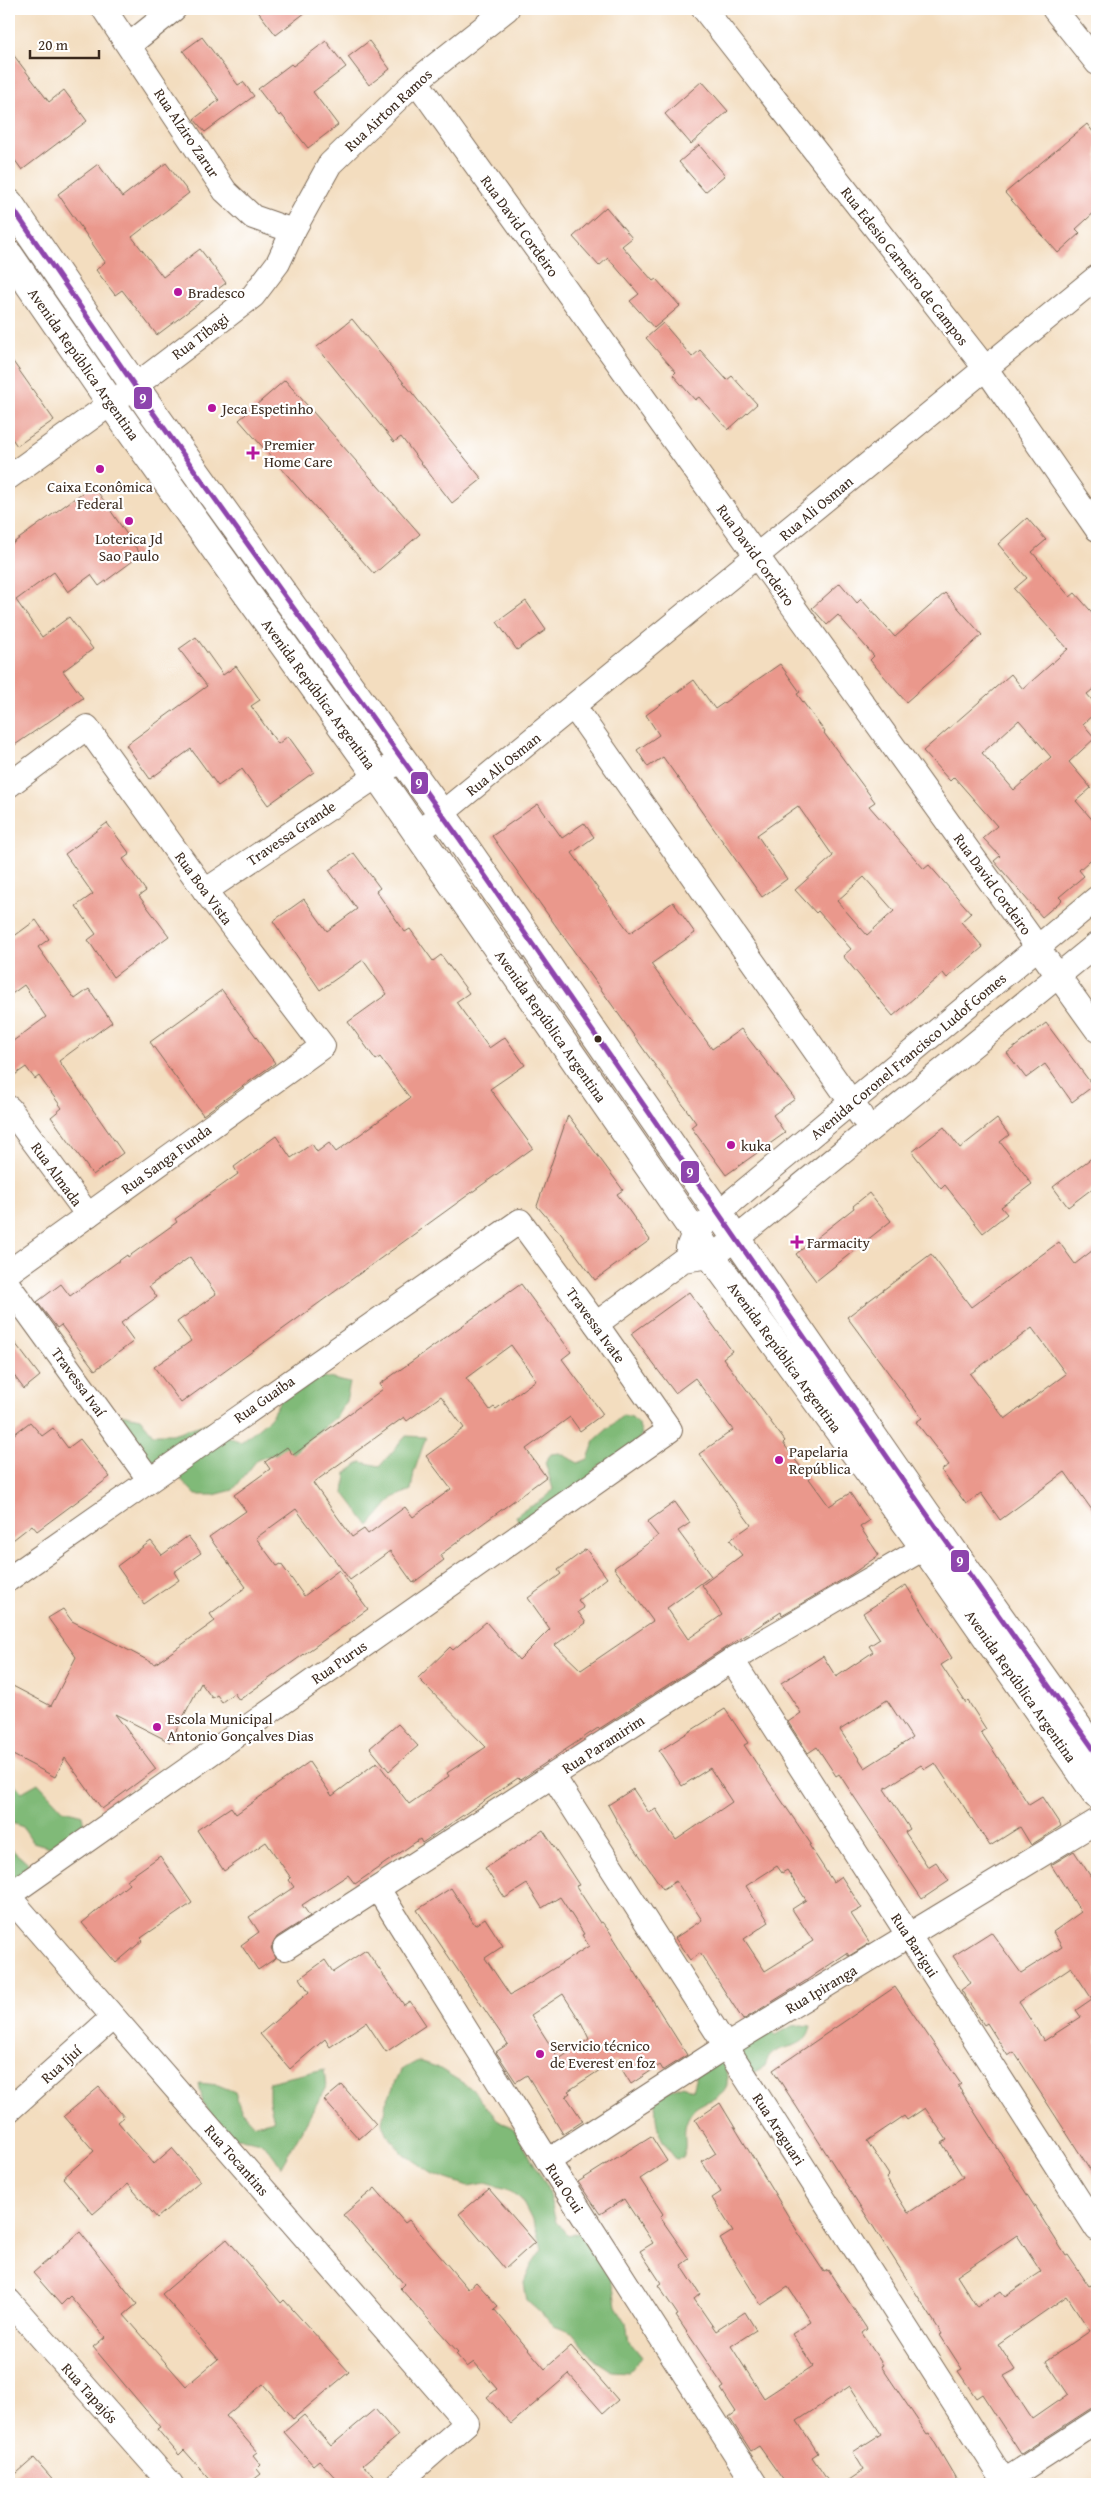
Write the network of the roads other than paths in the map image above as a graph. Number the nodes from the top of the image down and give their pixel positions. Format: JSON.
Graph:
{"nodes":[{"id":1,"x":104,"y":9,"type":"edge"},
{"id":2,"x":174,"y":9,"type":"edge"},
{"id":3,"x":507,"y":9,"type":"edge"},
{"id":4,"x":704,"y":9,"type":"edge"},
{"id":5,"x":1054,"y":9,"type":"edge"},
{"id":6,"x":129,"y":45,"type":"junction"},
{"id":7,"x":1097,"y":63,"type":"edge"},
{"id":8,"x":416,"y":81,"type":"junction"},
{"id":9,"x":9,"y":203,"type":"edge"},
{"id":10,"x":293,"y":231,"type":"junction"},
{"id":11,"x":9,"y":255,"type":"edge"},
{"id":12,"x":1097,"y":277,"type":"edge"},
{"id":13,"x":986,"y":369,"type":"junction"},
{"id":14,"x":135,"y":386,"type":"junction"},
{"id":15,"x":111,"y":402,"type":"junction"},
{"id":16,"x":9,"y":477,"type":"edge"},
{"id":17,"x":1097,"y":529,"type":"edge"},
{"id":18,"x":758,"y":557,"type":"junction"},
{"id":19,"x":574,"y":707,"type":"junction"},
{"id":20,"x":402,"y":759,"type":"junction"},
{"id":21,"x":378,"y":775,"type":"junction"},
{"id":22,"x":9,"y":785,"type":"edge"},
{"id":23,"x":442,"y":814,"type":"junction"},
{"id":24,"x":418,"y":833,"type":"junction"},
{"id":25,"x":205,"y":892,"type":"junction"},
{"id":26,"x":1097,"y":898,"type":"edge"},
{"id":27,"x":1097,"y":944,"type":"edge"},
{"id":28,"x":1040,"y":948,"type":"junction"},
{"id":29,"x":1059,"y":975,"type":"junction"},
{"id":30,"x":1097,"y":1030,"type":"edge"},
{"id":31,"x":323,"y":1046,"type":"joint"},
{"id":32,"x":852,"y":1102,"type":"junction"},
{"id":33,"x":9,"y":1108,"type":"edge"},
{"id":34,"x":871,"y":1129,"type":"junction"},
{"id":35,"x":717,"y":1213,"type":"junction"},
{"id":36,"x":88,"y":1215,"type":"junction"},
{"id":37,"x":520,"y":1221,"type":"joint"},
{"id":38,"x":694,"y":1233,"type":"junction"},
{"id":39,"x":736,"y":1239,"type":"junction"},
{"id":40,"x":711,"y":1256,"type":"junction"},
{"id":41,"x":683,"y":1260,"type":"junction"},
{"id":42,"x":9,"y":1272,"type":"edge"},
{"id":43,"x":9,"y":1286,"type":"edge"},
{"id":44,"x":596,"y":1324,"type":"junction"},
{"id":45,"x":670,"y":1430,"type":"joint"},
{"id":46,"x":149,"y":1479,"type":"junction"},
{"id":47,"x":934,"y":1542,"type":"junction"},
{"id":48,"x":9,"y":1579,"type":"edge"},
{"id":49,"x":732,"y":1660,"type":"junction"},
{"id":50,"x":1097,"y":1754,"type":"edge"},
{"id":51,"x":553,"y":1776,"type":"junction"},
{"id":52,"x":1097,"y":1795,"type":"edge"},
{"id":53,"x":1097,"y":1822,"type":"edge"},
{"id":54,"x":378,"y":1889,"type":"junction"},
{"id":55,"x":9,"y":1896,"type":"edge"},
{"id":56,"x":909,"y":1936,"type":"junction"},
{"id":57,"x":285,"y":1948,"type":"dead end"},
{"id":58,"x":112,"y":2018,"type":"junction"},
{"id":59,"x":726,"y":2046,"type":"junction"},
{"id":60,"x":9,"y":2110,"type":"edge"},
{"id":61,"x":548,"y":2161,"type":"junction"},
{"id":62,"x":1097,"y":2230,"type":"edge"},
{"id":63,"x":9,"y":2301,"type":"edge"},
{"id":64,"x":1097,"y":2421,"type":"edge"},
{"id":65,"x":1002,"y":2483,"type":"edge"},
{"id":66,"x":171,"y":2484,"type":"edge"},
{"id":67,"x":396,"y":2484,"type":"edge"},
{"id":68,"x":755,"y":2484,"type":"edge"}],
"edges":[{"from":1,"to":6,"type":"street","name":"Rua Alziro Zarur"},
{"from":2,"to":6,"type":"street"},
{"from":3,"to":8,"type":"street","name":"Rua Airton Ramos"},
{"from":4,"to":13,"type":"street","name":"Rua Edesio Carneiro de Campos"},
{"from":5,"to":7,"type":"street"},
{"from":6,"to":10,"type":"street","name":"Rua Alziro Zarur"},
{"from":8,"to":10,"type":"street","name":"Rua Airton Ramos"},
{"from":8,"to":18,"type":"street","name":"Rua David Cordeiro"},
{"from":9,"to":14,"type":"main road","name":"Avenida República Argentina"},
{"from":10,"to":14,"type":"street","name":"Rua Tibagi"},
{"from":11,"to":15,"type":"main road","name":"Avenida República Argentina"},
{"from":12,"to":13,"type":"street","name":"Rua Ali Osman"},
{"from":13,"to":17,"type":"street","name":"Rua Edesio Carneiro de Campos"},
{"from":13,"to":18,"type":"street","name":"Rua Ali Osman"},
{"from":14,"to":15,"type":"street","name":"Rua Tibagi"},
{"from":14,"to":20,"type":"main road","name":"Avenida República Argentina"},
{"from":15,"to":16,"type":"street"},
{"from":15,"to":21,"type":"main road","name":"Avenida República Argentina"},
{"from":18,"to":19,"type":"street","name":"Rua Ali Osman"},
{"from":18,"to":28,"type":"street","name":"Rua David Cordeiro"},
{"from":19,"to":23,"type":"street","name":"Rua Ali Osman"},
{"from":19,"to":32,"type":"street"},
{"from":20,"to":21,"type":"street","name":"Travessa Grande"},
{"from":20,"to":23,"type":"main road","name":"Avenida República Argentina"},
{"from":21,"to":24,"type":"main road","name":"Avenida República Argentina"},
{"from":21,"to":25,"type":"street","name":"Travessa Grande"},
{"from":22,"to":25,"type":"street","name":"Rua Boa Vista"},
{"from":23,"to":24,"type":"street","name":"Rua Ali Osman"},
{"from":23,"to":35,"type":"main road","name":"Avenida República Argentina"},
{"from":24,"to":38,"type":"main road","name":"Avenida República Argentina"},
{"from":25,"to":31,"type":"street","name":"Rua Boa Vista"},
{"from":26,"to":28,"type":"street","name":"Avenida Coronel Francisco Ludof Gomes"},
{"from":27,"to":29,"type":"street"},
{"from":28,"to":29,"type":"street","name":"Rua David Cordeiro"},
{"from":28,"to":32,"type":"street","name":"Avenida Coronel Francisco Ludof Gomes"},
{"from":29,"to":30,"type":"street","name":"Rua David Cordeiro"},
{"from":29,"to":34,"type":"street"},
{"from":31,"to":36,"type":"street","name":"Rua Sanga Funda"},
{"from":32,"to":34,"type":"street"},
{"from":32,"to":35,"type":"street","name":"Avenida Coronel Francisco Ludof Gomes"},
{"from":33,"to":36,"type":"street","name":"Rua Almada"},
{"from":34,"to":39,"type":"street"},
{"from":35,"to":38,"type":"street","name":"Avenida Coronel Francisco Ludof Gomes"},
{"from":35,"to":39,"type":"main road","name":"Avenida República Argentina"},
{"from":36,"to":42,"type":"street","name":"Rua Sanga Funda"},
{"from":37,"to":44,"type":"street","name":"Travessa Ivate"},
{"from":37,"to":46,"type":"street","name":"Rua Guaiba"},
{"from":38,"to":40,"type":"main road","name":"Avenida República Argentina"},
{"from":38,"to":41,"type":"street"},
{"from":39,"to":40,"type":"street"},
{"from":39,"to":47,"type":"main road","name":"Avenida República Argentina"},
{"from":40,"to":41,"type":"street"},
{"from":40,"to":47,"type":"main road","name":"Avenida República Argentina"},
{"from":41,"to":44,"type":"street"},
{"from":43,"to":46,"type":"street","name":"Travessa Ivaí"},
{"from":44,"to":45,"type":"street","name":"Travessa Ivate"},
{"from":45,"to":55,"type":"street","name":"Rua Purus"},
{"from":46,"to":48,"type":"street","name":"Rua Guaiba"},
{"from":47,"to":49,"type":"street","name":"Rua Paramirim"},
{"from":47,"to":50,"type":"main road","name":"Avenida República Argentina"},
{"from":47,"to":52,"type":"main road","name":"Avenida República Argentina"},
{"from":49,"to":51,"type":"street","name":"Rua Paramirim"},
{"from":49,"to":56,"type":"street","name":"Rua Barigui"},
{"from":51,"to":54,"type":"street","name":"Rua Paramirim"},
{"from":51,"to":59,"type":"street","name":"Rua Araguari"},
{"from":53,"to":56,"type":"street","name":"Rua Ipiranga"},
{"from":54,"to":57,"type":"street","name":"Rua Paramirim"},
{"from":54,"to":61,"type":"street","name":"Rua Ocui"},
{"from":55,"to":58,"type":"street","name":"Rua Tocantins"},
{"from":56,"to":59,"type":"street","name":"Rua Ipiranga"},
{"from":56,"to":62,"type":"street","name":"Rua Barigui"},
{"from":58,"to":60,"type":"street","name":"Rua Ijuí"},
{"from":58,"to":67,"type":"street","name":"Rua Tocantins"},
{"from":59,"to":61,"type":"street","name":"Rua Ipiranga"},
{"from":59,"to":65,"type":"street","name":"Rua Araguari"},
{"from":61,"to":68,"type":"street","name":"Rua Ocui"},
{"from":63,"to":66,"type":"street","name":"Rua Tapajós"},
{"from":64,"to":65,"type":"street"}]}
